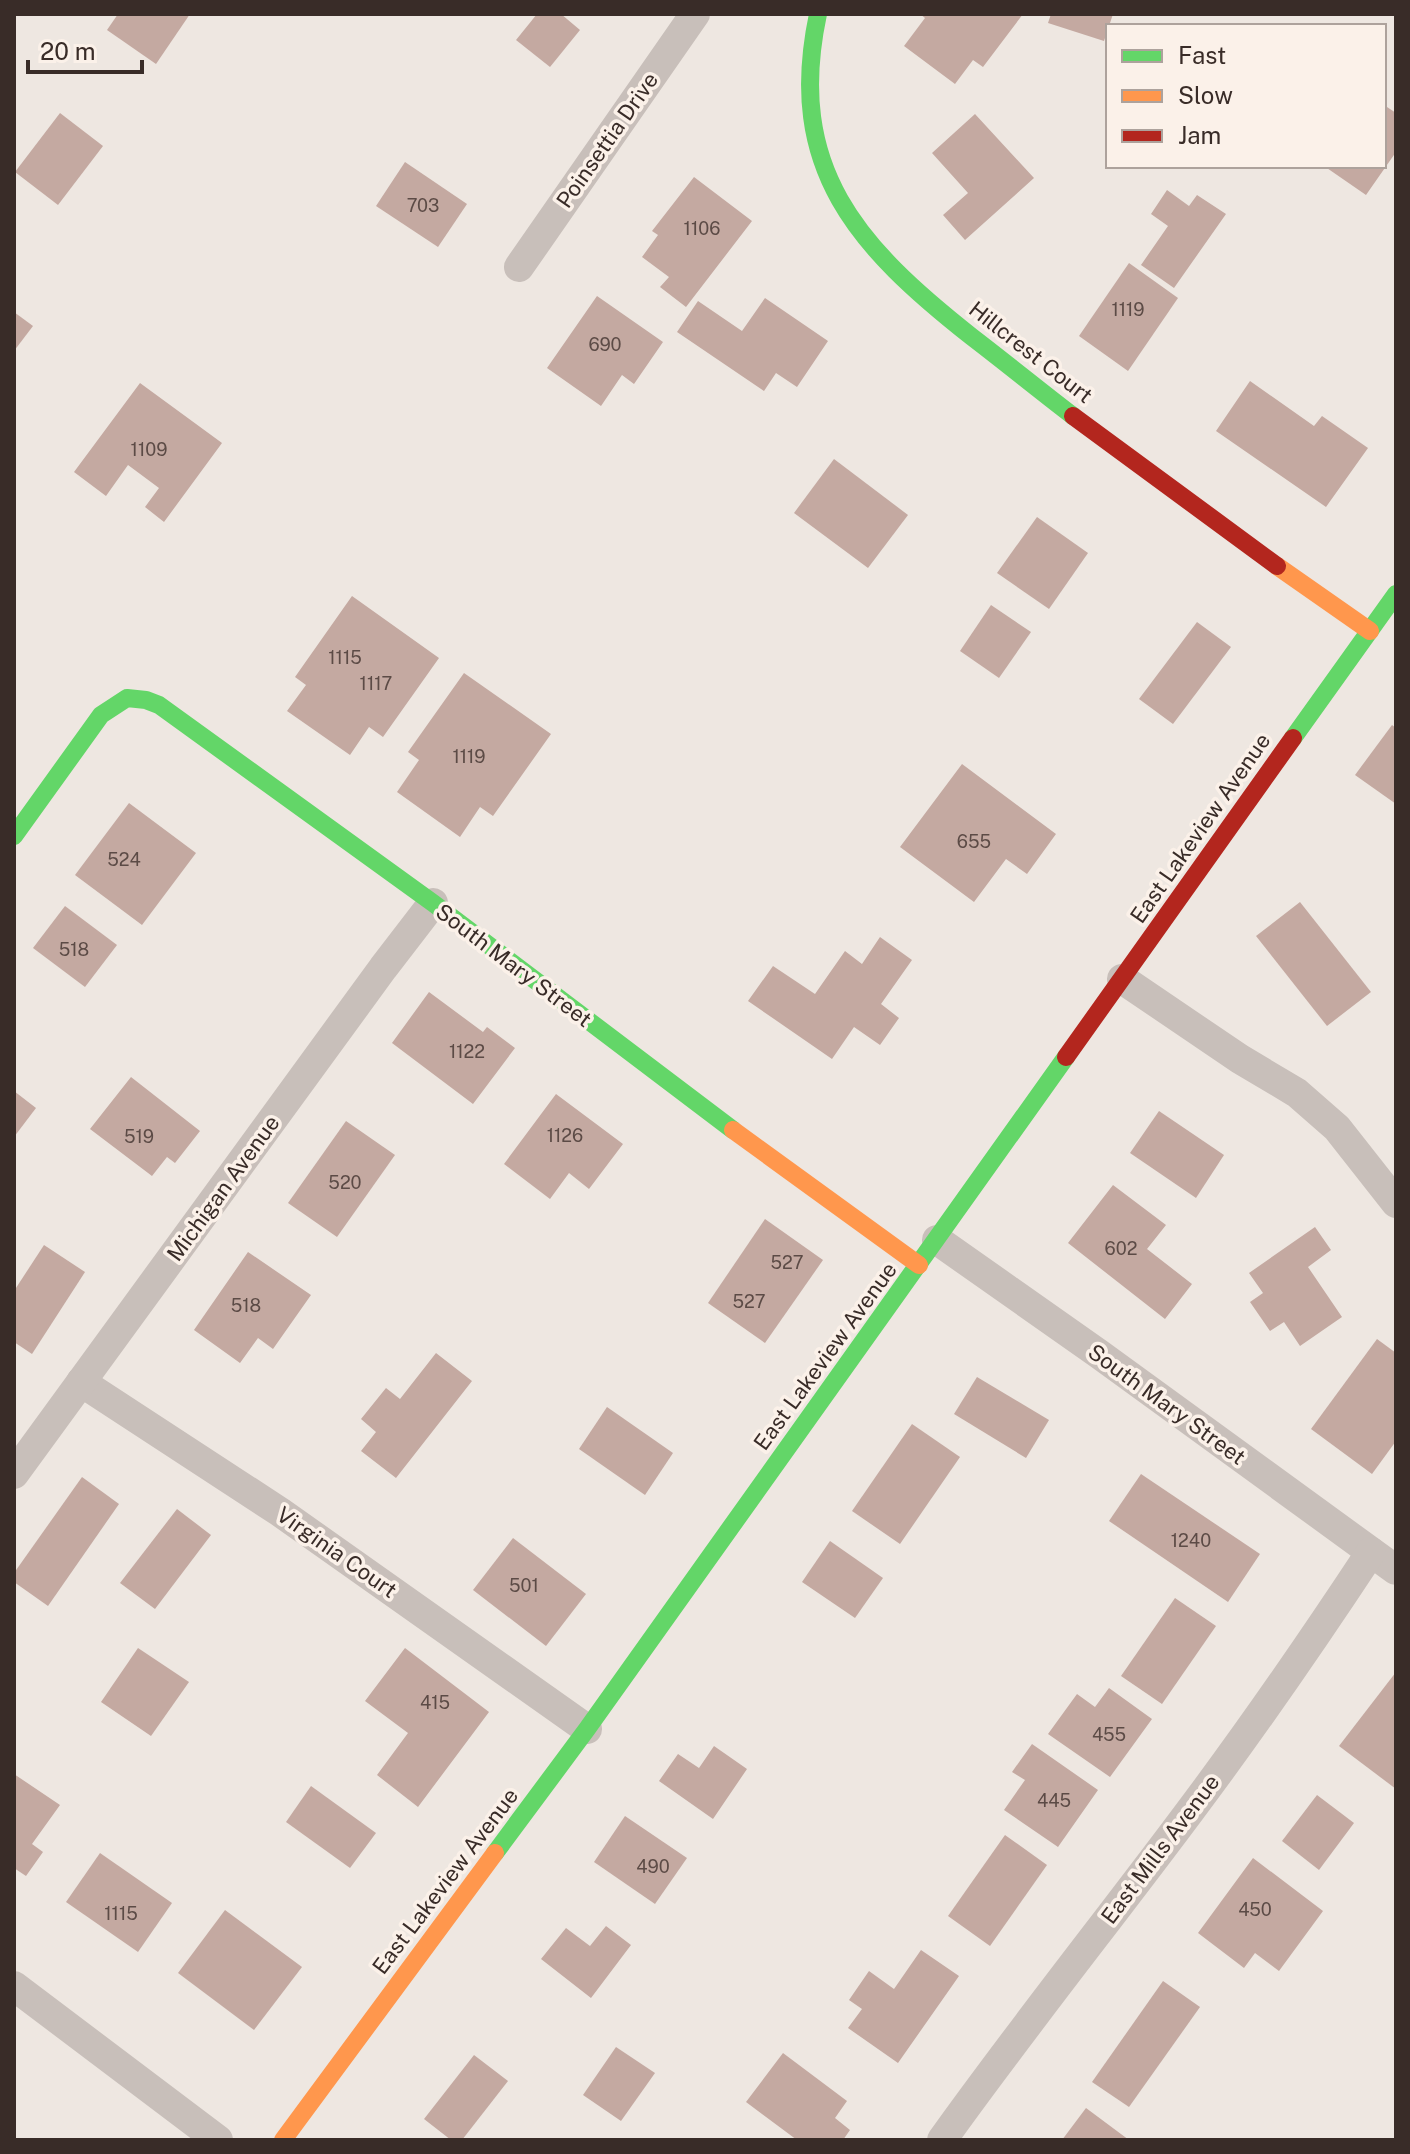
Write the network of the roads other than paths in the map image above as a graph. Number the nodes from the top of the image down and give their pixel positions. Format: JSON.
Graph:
{"nodes":[{"id":1,"x":695,"y":14,"type":"edge"},
{"id":2,"x":818,"y":14,"type":"edge"},
{"id":3,"x":519,"y":267,"type":"dead end"},
{"id":4,"x":1386,"y":615,"type":"edge"},
{"id":5,"x":14,"y":836,"type":"edge"},
{"id":6,"x":433,"y":903,"type":"junction"},
{"id":7,"x":1122,"y":979,"type":"junction"},
{"id":8,"x":1396,"y":1203,"type":"edge"},
{"id":9,"x":937,"y":1240,"type":"junction"},
{"id":10,"x":919,"y":1265,"type":"junction"},
{"id":11,"x":81,"y":1382,"type":"junction"},
{"id":12,"x":14,"y":1474,"type":"edge"},
{"id":13,"x":1371,"y":1552,"type":"junction"},
{"id":14,"x":1396,"y":1570,"type":"edge"},
{"id":15,"x":587,"y":1729,"type":"junction"},
{"id":16,"x":14,"y":1986,"type":"edge"},
{"id":17,"x":218,"y":2140,"type":"edge"},
{"id":18,"x":283,"y":2140,"type":"edge"},
{"id":19,"x":942,"y":2140,"type":"edge"}],
"edges":[{"from":1,"to":3,"type":"street","name":"Poinsettia Drive"},
{"from":2,"to":4,"type":"street","name":"Hillcrest Court"},
{"from":4,"to":7,"type":"street","name":"East Lakeview Avenue"},
{"from":5,"to":6,"type":"street","name":"South Mary Street"},
{"from":6,"to":10,"type":"street","name":"South Mary Street"},
{"from":6,"to":11,"type":"street","name":"Michigan Avenue"},
{"from":7,"to":8,"type":"street"},
{"from":7,"to":9,"type":"street","name":"East Lakeview Avenue"},
{"from":9,"to":10,"type":"street","name":"East Lakeview Avenue"},
{"from":9,"to":13,"type":"street","name":"South Mary Street"},
{"from":10,"to":15,"type":"street","name":"East Lakeview Avenue"},
{"from":11,"to":12,"type":"street","name":"Michigan Avenue"},
{"from":11,"to":15,"type":"street","name":"Virginia Court"},
{"from":13,"to":14,"type":"street","name":"South Mary Street"},
{"from":13,"to":19,"type":"street","name":"East Mills Avenue"},
{"from":15,"to":18,"type":"street","name":"East Lakeview Avenue"},
{"from":16,"to":17,"type":"street"}]}
